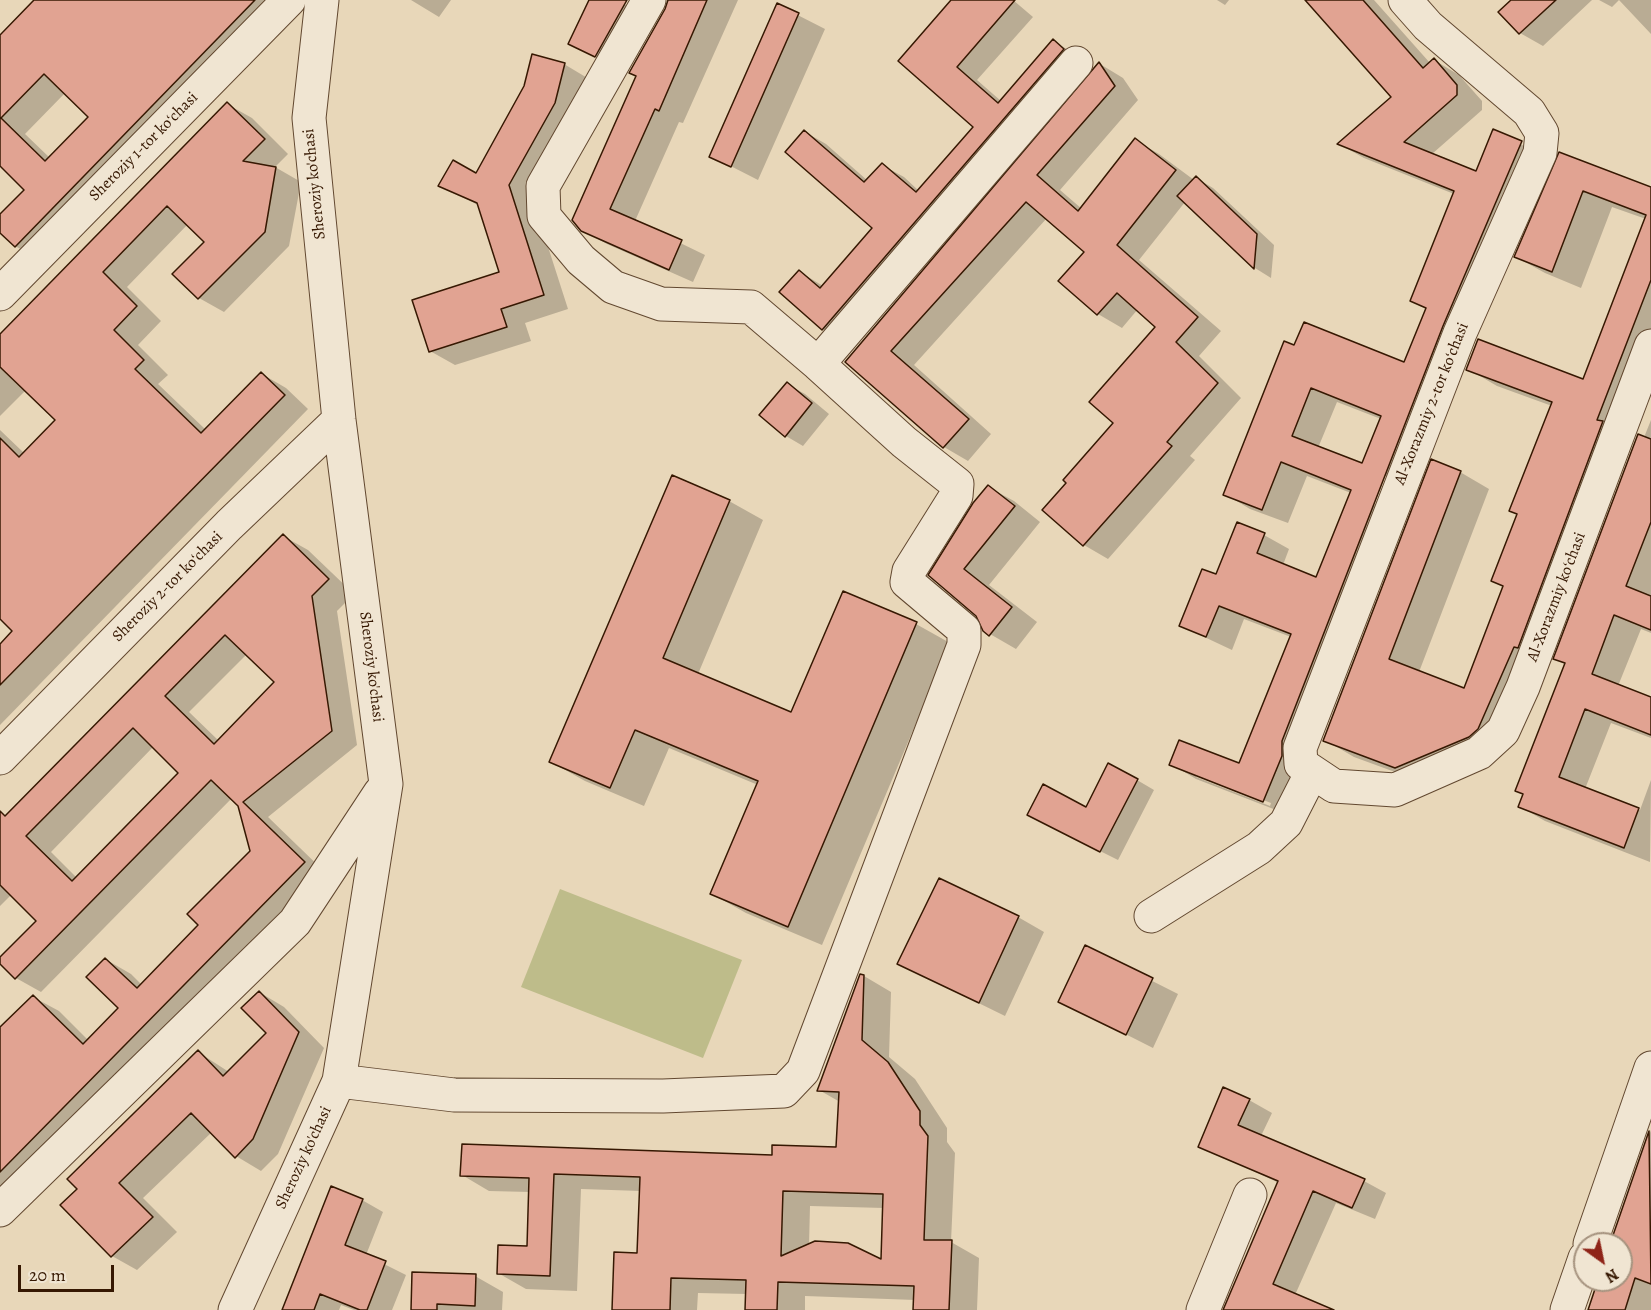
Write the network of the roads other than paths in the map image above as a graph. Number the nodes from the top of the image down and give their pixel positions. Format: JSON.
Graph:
{"nodes":[{"id":1,"x":289,"y":0,"type":"edge"},
{"id":2,"x":322,"y":0,"type":"edge"},
{"id":3,"x":649,"y":0,"type":"edge"},
{"id":4,"x":1405,"y":0,"type":"edge"},
{"id":5,"x":1076,"y":63,"type":"dead end"},
{"id":6,"x":0,"y":294,"type":"edge"},
{"id":7,"x":1651,"y":346,"type":"edge"},
{"id":8,"x":818,"y":364,"type":"junction"},
{"id":9,"x":339,"y":420,"type":"junction"},
{"id":10,"x":0,"y":758,"type":"edge"},
{"id":11,"x":1312,"y":772,"type":"junction"},
{"id":12,"x":386,"y":784,"type":"junction"},
{"id":13,"x":1151,"y":916,"type":"dead end"},
{"id":14,"x":1651,"y":1068,"type":"edge"},
{"id":15,"x":339,"y":1081,"type":"junction"},
{"id":16,"x":1250,"y":1195,"type":"dead end"},
{"id":17,"x":0,"y":1210,"type":"edge"},
{"id":18,"x":1594,"y":1232,"type":"edge"},
{"id":19,"x":1573,"y":1291,"type":"edge"},
{"id":20,"x":235,"y":1310,"type":"edge"},
{"id":21,"x":1203,"y":1310,"type":"edge"},
{"id":22,"x":1566,"y":1310,"type":"edge"}],
"edges":[{"from":1,"to":6,"type":"street","name":"Sheroziy 1-tor koʻchasi"},
{"from":2,"to":9,"type":"street","name":"Sheroziy ko'chasi"},
{"from":3,"to":8,"type":"street"},
{"from":4,"to":11,"type":"street","name":"Al-Xorazmiy 2-tor koʻchasi"},
{"from":5,"to":8,"type":"street"},
{"from":7,"to":11,"type":"street","name":"Al-Xorazmiy koʻchasi"},
{"from":8,"to":15,"type":"street"},
{"from":9,"to":10,"type":"street","name":"Sheroziy 2-tor koʻchasi"},
{"from":9,"to":12,"type":"street","name":"Sheroziy ko'chasi"},
{"from":11,"to":13,"type":"street"},
{"from":12,"to":15,"type":"street","name":"Sheroziy ko'chasi"},
{"from":12,"to":17,"type":"street"},
{"from":14,"to":18,"type":"street"},
{"from":15,"to":20,"type":"street","name":"Sheroziy ko'chasi"},
{"from":16,"to":21,"type":"street"},
{"from":19,"to":22,"type":"street"}]}
